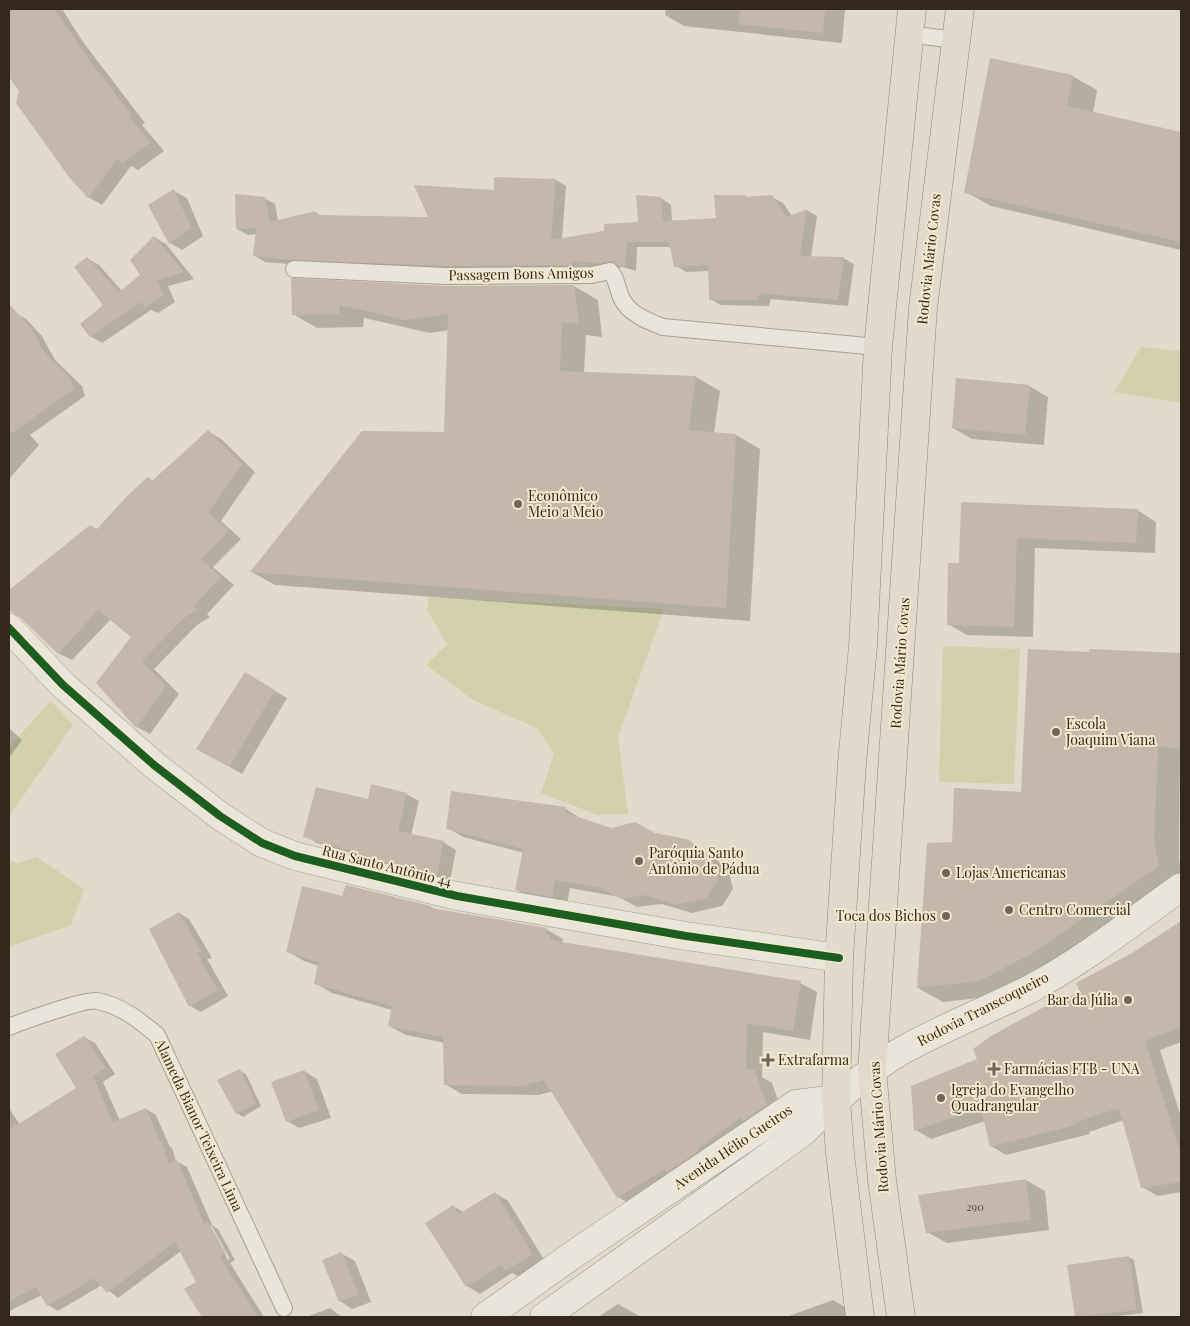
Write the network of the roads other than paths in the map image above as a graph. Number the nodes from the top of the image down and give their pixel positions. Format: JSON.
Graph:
{"nodes":[{"id":1,"x":960,"y":9,"type":"edge"},
{"id":2,"x":910,"y":21,"type":"edge"},
{"id":3,"x":955,"y":40,"type":"junction"},
{"id":4,"x":294,"y":269,"type":"dead end"},
{"id":5,"x":878,"y":346,"type":"junction"},
{"id":6,"x":9,"y":628,"type":"edge"},
{"id":7,"x":1181,"y":887,"type":"edge"},
{"id":8,"x":839,"y":958,"type":"junction"},
{"id":9,"x":9,"y":1027,"type":"edge"},
{"id":10,"x":872,"y":1070,"type":"junction"},
{"id":11,"x":836,"y":1099,"type":"junction"},
{"id":12,"x":284,"y":1308,"type":"dead end"},
{"id":13,"x":485,"y":1317,"type":"edge"},
{"id":14,"x":544,"y":1317,"type":"edge"},
{"id":15,"x":860,"y":1317,"type":"edge"},
{"id":16,"x":901,"y":1317,"type":"edge"}],
"edges":[{"from":1,"to":3,"type":"main road","name":"Rodovia Mário Covas"},
{"from":2,"to":3,"type":"lane"},
{"from":2,"to":5,"type":"main road"},
{"from":3,"to":10,"type":"main road","name":"Rodovia Mário Covas"},
{"from":4,"to":5,"type":"lane","name":"Passagem Bons Amigos"},
{"from":5,"to":8,"type":"main road"},
{"from":6,"to":8,"type":"main road","name":"Rua Santo Antônio 44"},
{"from":7,"to":10,"type":"main road","name":"Rodovia Transcoqueiro"},
{"from":8,"to":11,"type":"main road"},
{"from":9,"to":12,"type":"lane","name":"Alameda Bianor Teixeira Lima"},
{"from":10,"to":11,"type":"main road","name":"Rodovia Transcoqueiro"},
{"from":10,"to":16,"type":"main road","name":"Rodovia Mário Covas"},
{"from":11,"to":13,"type":"main road","name":"Avenida Hélio Gueiros"},
{"from":11,"to":14,"type":"main road","name":"Avenida Hélio Gueiros"},
{"from":11,"to":15,"type":"main road"}]}
